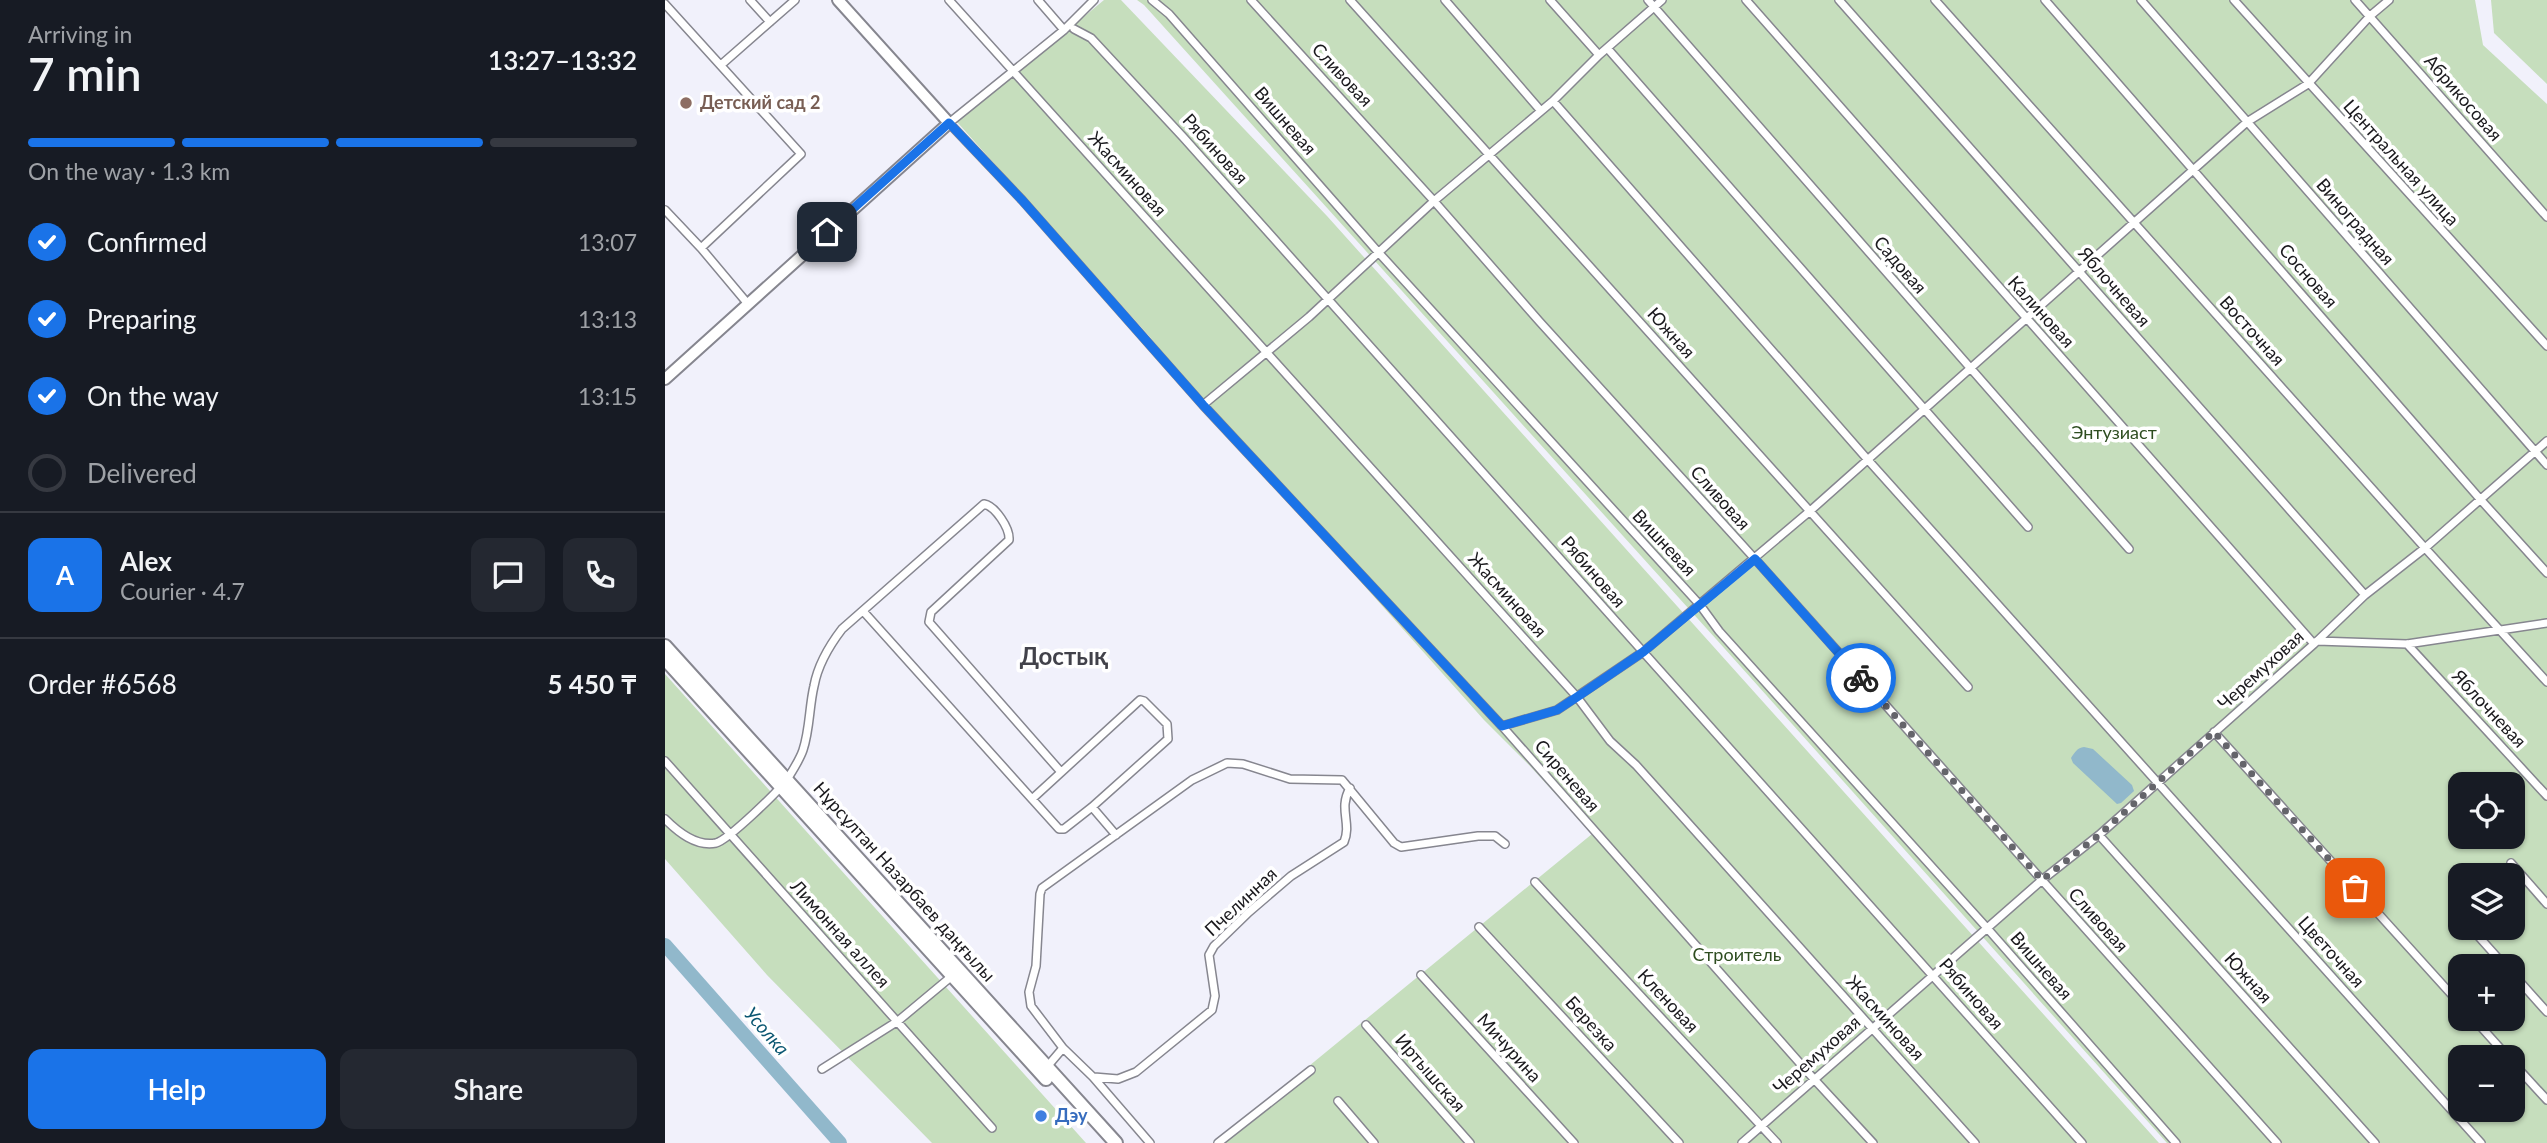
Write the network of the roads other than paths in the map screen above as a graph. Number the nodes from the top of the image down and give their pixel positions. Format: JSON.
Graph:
{"nodes":[{"id":1,"x":750,"y":0,"type":"edge"},
{"id":2,"x":795,"y":0,"type":"edge"},
{"id":3,"x":838,"y":0,"type":"edge"},
{"id":4,"x":949,"y":0,"type":"edge"},
{"id":5,"x":1038,"y":0,"type":"edge"},
{"id":6,"x":1094,"y":0,"type":"edge"},
{"id":7,"x":1152,"y":0,"type":"edge"},
{"id":8,"x":1251,"y":0,"type":"edge"},
{"id":9,"x":1350,"y":0,"type":"edge"},
{"id":10,"x":1445,"y":0,"type":"edge"},
{"id":11,"x":1550,"y":0,"type":"edge"},
{"id":12,"x":1648,"y":0,"type":"edge"},
{"id":13,"x":1662,"y":0,"type":"edge"},
{"id":14,"x":1745,"y":0,"type":"edge"},
{"id":15,"x":1839,"y":0,"type":"edge"},
{"id":16,"x":1935,"y":0,"type":"edge"},
{"id":17,"x":2045,"y":0,"type":"edge"},
{"id":18,"x":2141,"y":0,"type":"edge"},
{"id":19,"x":2234,"y":0,"type":"edge"},
{"id":20,"x":2355,"y":0,"type":"edge"},
{"id":21,"x":2389,"y":0,"type":"edge"},
{"id":22,"x":665,"y":4,"type":"edge"},
{"id":23,"x":1654,"y":7,"type":"junction"},
{"id":24,"x":2370,"y":16,"type":"junction"},
{"id":25,"x":770,"y":22,"type":"junction"},
{"id":26,"x":1074,"y":29,"type":"dead end"},
{"id":27,"x":1064,"y":30,"type":"junction"},
{"id":28,"x":1608,"y":49,"type":"junction"},
{"id":29,"x":1599,"y":55,"type":"junction"},
{"id":30,"x":722,"y":64,"type":"junction"},
{"id":31,"x":1013,"y":71,"type":"junction"},
{"id":32,"x":2308,"y":84,"type":"junction"},
{"id":33,"x":1553,"y":101,"type":"junction"},
{"id":34,"x":1542,"y":111,"type":"junction"},
{"id":35,"x":2247,"y":122,"type":"junction"},
{"id":36,"x":949,"y":123,"type":"junction"},
{"id":37,"x":1489,"y":153,"type":"junction"},
{"id":38,"x":2194,"y":169,"type":"junction"},
{"id":39,"x":1434,"y":201,"type":"junction"},
{"id":40,"x":665,"y":210,"type":"edge"},
{"id":41,"x":2547,"y":217,"type":"edge"},
{"id":42,"x":2135,"y":223,"type":"junction"},
{"id":43,"x":701,"y":248,"type":"junction"},
{"id":44,"x":1379,"y":253,"type":"junction"},
{"id":45,"x":2079,"y":271,"type":"junction"},
{"id":46,"x":1329,"y":299,"type":"junction"},
{"id":47,"x":748,"y":304,"type":"junction"},
{"id":48,"x":2027,"y":320,"type":"junction"},
{"id":49,"x":2547,"y":346,"type":"edge"},
{"id":50,"x":1265,"y":351,"type":"junction"},
{"id":51,"x":1970,"y":368,"type":"junction"},
{"id":52,"x":665,"y":379,"type":"edge"},
{"id":53,"x":1203,"y":405,"type":"junction"},
{"id":54,"x":1924,"y":411,"type":"junction"},
{"id":55,"x":2547,"y":440,"type":"edge"},
{"id":56,"x":2535,"y":452,"type":"junction"},
{"id":57,"x":1868,"y":460,"type":"junction"},
{"id":58,"x":2547,"y":465,"type":"edge"},
{"id":59,"x":2480,"y":499,"type":"junction"},
{"id":60,"x":1810,"y":511,"type":"junction"},
{"id":61,"x":2028,"y":527,"type":"dead end"},
{"id":62,"x":2425,"y":548,"type":"junction"},
{"id":63,"x":2129,"y":549,"type":"dead end"},
{"id":64,"x":1755,"y":559,"type":"junction"},
{"id":65,"x":2547,"y":573,"type":"edge"},
{"id":66,"x":2365,"y":595,"type":"junction"},
{"id":67,"x":1700,"y":605,"type":"junction"},
{"id":68,"x":863,"y":611,"type":"junction"},
{"id":69,"x":2547,"y":623,"type":"edge"},
{"id":70,"x":2501,"y":631,"type":"junction"},
{"id":71,"x":2315,"y":643,"type":"junction"},
{"id":72,"x":2407,"y":644,"type":"junction"},
{"id":73,"x":665,"y":646,"type":"edge"},
{"id":74,"x":1643,"y":652,"type":"junction"},
{"id":75,"x":665,"y":659,"type":"edge"},
{"id":76,"x":2547,"y":682,"type":"edge"},
{"id":77,"x":1968,"y":688,"type":"dead end"},
{"id":78,"x":1577,"y":697,"type":"junction"},
{"id":79,"x":1502,"y":726,"type":"junction"},
{"id":80,"x":2214,"y":732,"type":"junction"},
{"id":81,"x":665,"y":761,"type":"edge"},
{"id":82,"x":1061,"y":772,"type":"junction"},
{"id":83,"x":2158,"y":781,"type":"junction"},
{"id":84,"x":784,"y":783,"type":"junction"},
{"id":85,"x":1350,"y":788,"type":"junction"},
{"id":86,"x":2547,"y":796,"type":"edge"},
{"id":87,"x":1032,"y":799,"type":"junction"},
{"id":88,"x":1092,"y":807,"type":"junction"},
{"id":89,"x":665,"y":819,"type":"edge"},
{"id":90,"x":730,"y":835,"type":"junction"},
{"id":91,"x":1116,"y":835,"type":"junction"},
{"id":92,"x":2099,"y":835,"type":"junction"},
{"id":93,"x":1505,"y":844,"type":"dead end"},
{"id":94,"x":2525,"y":879,"type":"edge"},
{"id":95,"x":2042,"y":880,"type":"junction"},
{"id":96,"x":1535,"y":882,"type":"dead end"},
{"id":97,"x":2547,"y":904,"type":"edge"},
{"id":98,"x":1479,"y":927,"type":"dead end"},
{"id":99,"x":1987,"y":929,"type":"junction"},
{"id":100,"x":2482,"y":940,"type":"edge"},
{"id":101,"x":2494,"y":954,"type":"edge"},
{"id":102,"x":1420,"y":975,"type":"dead end"},
{"id":103,"x":1934,"y":975,"type":"junction"},
{"id":104,"x":952,"y":976,"type":"junction"},
{"id":105,"x":2525,"y":987,"type":"edge"},
{"id":106,"x":2448,"y":991,"type":"edge"},
{"id":107,"x":2547,"y":1012,"type":"edge"},
{"id":108,"x":898,"y":1021,"type":"junction"},
{"id":109,"x":1366,"y":1025,"type":"dead end"},
{"id":110,"x":1873,"y":1027,"type":"junction"},
{"id":111,"x":2485,"y":1031,"type":"edge"},
{"id":112,"x":2497,"y":1045,"type":"edge"},
{"id":113,"x":1063,"y":1048,"type":"junction"},
{"id":114,"x":822,"y":1069,"type":"dead end"},
{"id":115,"x":1044,"y":1070,"type":"junction"},
{"id":116,"x":1311,"y":1070,"type":"dead end"},
{"id":117,"x":2525,"y":1076,"type":"edge"},
{"id":118,"x":1093,"y":1077,"type":"junction"},
{"id":119,"x":1813,"y":1078,"type":"junction"},
{"id":120,"x":2547,"y":1100,"type":"edge"},
{"id":121,"x":1338,"y":1101,"type":"dead end"},
{"id":122,"x":1762,"y":1126,"type":"junction"},
{"id":123,"x":992,"y":1128,"type":"dead end"},
{"id":124,"x":1105,"y":1143,"type":"edge"},
{"id":125,"x":1116,"y":1143,"type":"edge"},
{"id":126,"x":1150,"y":1143,"type":"edge"},
{"id":127,"x":1218,"y":1143,"type":"edge"},
{"id":128,"x":1374,"y":1143,"type":"edge"},
{"id":129,"x":1471,"y":1143,"type":"edge"},
{"id":130,"x":1574,"y":1143,"type":"edge"},
{"id":131,"x":1679,"y":1143,"type":"edge"},
{"id":132,"x":1742,"y":1143,"type":"edge"},
{"id":133,"x":1777,"y":1143,"type":"edge"},
{"id":134,"x":1874,"y":1143,"type":"edge"},
{"id":135,"x":1975,"y":1143,"type":"edge"},
{"id":136,"x":2081,"y":1143,"type":"edge"},
{"id":137,"x":2176,"y":1143,"type":"edge"},
{"id":138,"x":2277,"y":1143,"type":"edge"},
{"id":139,"x":2375,"y":1143,"type":"edge"},
{"id":140,"x":2481,"y":1143,"type":"edge"}],
"edges":[{"from":1,"to":25,"type":"street"},
{"from":2,"to":25,"type":"street"},
{"from":3,"to":36,"type":"main road"},
{"from":4,"to":31,"type":"street","name":"Жасминовая"},
{"from":5,"to":27,"type":"street"},
{"from":6,"to":27,"type":"street"},
{"from":7,"to":44,"type":"street","name":"Вишневая"},
{"from":8,"to":39,"type":"street","name":"Сливовая"},
{"from":9,"to":37,"type":"street","name":"Южная"},
{"from":10,"to":34,"type":"street"},
{"from":11,"to":29,"type":"street"},
{"from":12,"to":23,"type":"street","name":"Садовая"},
{"from":13,"to":23,"type":"street"},
{"from":14,"to":48,"type":"street","name":"Калиновая"},
{"from":15,"to":45,"type":"street","name":"Яблочневая"},
{"from":16,"to":42,"type":"street","name":"Восточная"},
{"from":17,"to":38,"type":"street","name":"Сосновая"},
{"from":18,"to":35,"type":"street","name":"Виноградная"},
{"from":19,"to":32,"type":"street","name":"Центральная улица"},
{"from":20,"to":24,"type":"street","name":"Абрикосовая"},
{"from":21,"to":24,"type":"street"},
{"from":22,"to":30,"type":"street"},
{"from":23,"to":28,"type":"street"},
{"from":23,"to":51,"type":"street","name":"Садовая"},
{"from":24,"to":32,"type":"street"},
{"from":24,"to":41,"type":"street","name":"Абрикосовая"},
{"from":25,"to":30,"type":"street"},
{"from":26,"to":46,"type":"street","name":"Рябиновая"},
{"from":27,"to":31,"type":"street"},
{"from":28,"to":29,"type":"street"},
{"from":28,"to":54,"type":"street"},
{"from":29,"to":33,"type":"street"},
{"from":30,"to":43,"type":"street"},
{"from":31,"to":36,"type":"street"},
{"from":31,"to":50,"type":"street","name":"Жасминовая"},
{"from":32,"to":35,"type":"street"},
{"from":32,"to":49,"type":"street","name":"Центральная улица"},
{"from":33,"to":34,"type":"street"},
{"from":33,"to":57,"type":"street","name":"Цветочная"},
{"from":34,"to":37,"type":"street"},
{"from":35,"to":38,"type":"street"},
{"from":35,"to":56,"type":"street","name":"Виноградная"},
{"from":36,"to":47,"type":"main road"},
{"from":36,"to":53,"type":"street","name":"Сиреневая"},
{"from":37,"to":39,"type":"street"},
{"from":37,"to":60,"type":"street","name":"Южная"},
{"from":38,"to":42,"type":"street"},
{"from":38,"to":59,"type":"street","name":"Сосновая"},
{"from":39,"to":44,"type":"street"},
{"from":39,"to":64,"type":"street","name":"Сливовая"},
{"from":40,"to":43,"type":"street"},
{"from":42,"to":45,"type":"street"},
{"from":42,"to":62,"type":"street","name":"Восточная"},
{"from":43,"to":47,"type":"street"},
{"from":44,"to":46,"type":"street"},
{"from":44,"to":67,"type":"street","name":"Вишневая"},
{"from":45,"to":48,"type":"street"},
{"from":45,"to":66,"type":"street","name":"Яблочневая"},
{"from":46,"to":50,"type":"street"},
{"from":46,"to":74,"type":"street","name":"Рябиновая"},
{"from":47,"to":52,"type":"main road"},
{"from":48,"to":51,"type":"street"},
{"from":48,"to":71,"type":"street","name":"Калиновая"},
{"from":50,"to":53,"type":"street"},
{"from":50,"to":78,"type":"street","name":"Жасминовая"},
{"from":51,"to":54,"type":"street"},
{"from":51,"to":63,"type":"street","name":"Садовая"},
{"from":53,"to":79,"type":"street","name":"Сиреневая"},
{"from":54,"to":57,"type":"street"},
{"from":54,"to":61,"type":"street"},
{"from":55,"to":56,"type":"street","name":"Черемуховая"},
{"from":56,"to":58,"type":"street","name":"Виноградная"},
{"from":56,"to":59,"type":"street","name":"Черемуховая"},
{"from":57,"to":60,"type":"street"},
{"from":57,"to":83,"type":"street","name":"Цветочная"},
{"from":59,"to":62,"type":"street","name":"Черемуховая"},
{"from":59,"to":65,"type":"street","name":"Сосновая"},
{"from":60,"to":64,"type":"street"},
{"from":60,"to":77,"type":"street","name":"Южная"},
{"from":62,"to":66,"type":"street","name":"Черемуховая"},
{"from":62,"to":70,"type":"street","name":"Восточная"},
{"from":64,"to":67,"type":"street"},
{"from":64,"to":95,"type":"street","name":"Сливовая"},
{"from":66,"to":71,"type":"street","name":"Черемуховая"},
{"from":67,"to":74,"type":"street"},
{"from":67,"to":99,"type":"street","name":"Вишневая"},
{"from":68,"to":82,"type":"street"},
{"from":68,"to":84,"type":"street"},
{"from":68,"to":87,"type":"street"},
{"from":69,"to":70,"type":"street"},
{"from":70,"to":72,"type":"street"},
{"from":70,"to":76,"type":"street","name":"Восточная"},
{"from":71,"to":72,"type":"street"},
{"from":71,"to":80,"type":"street","name":"Черемуховая"},
{"from":72,"to":86,"type":"street","name":"Яблочневая"},
{"from":73,"to":84,"type":"main road","name":"Нұрсұлтан Назарбаев даңғылы"},
{"from":74,"to":78,"type":"street"},
{"from":74,"to":103,"type":"street","name":"Рябиновая"},
{"from":75,"to":84,"type":"main road","name":"Нұрсұлтан Назарбаев даңғылы"},
{"from":78,"to":79,"type":"street"},
{"from":78,"to":110,"type":"street","name":"Жасминовая"},
{"from":79,"to":119,"type":"street","name":"Сиреневая"},
{"from":80,"to":83,"type":"street","name":"Черемуховая"},
{"from":80,"to":106,"type":"street"},
{"from":81,"to":90,"type":"street","name":"Лимонная аллея"},
{"from":82,"to":87,"type":"street"},
{"from":82,"to":88,"type":"street"},
{"from":83,"to":92,"type":"street","name":"Черемуховая"},
{"from":83,"to":140,"type":"street","name":"Цветочная"},
{"from":84,"to":90,"type":"street"},
{"from":84,"to":104,"type":"main road","name":"Нұрсұлтан Назарбаев даңғылы"},
{"from":84,"to":115,"type":"main road","name":"Нұрсұлтан Назарбаев даңғылы"},
{"from":85,"to":91,"type":"street"},
{"from":85,"to":93,"type":"street"},
{"from":85,"to":118,"type":"street","name":"Пчелинная"},
{"from":87,"to":88,"type":"street"},
{"from":88,"to":91,"type":"street"},
{"from":89,"to":90,"type":"street"},
{"from":90,"to":108,"type":"street","name":"Лимонная аллея"},
{"from":91,"to":113,"type":"street"},
{"from":92,"to":95,"type":"street","name":"Черемуховая"},
{"from":92,"to":139,"type":"street","name":"Южная"},
{"from":94,"to":97,"type":"street"},
{"from":95,"to":99,"type":"street","name":"Черемуховая"},
{"from":95,"to":138,"type":"street","name":"Сливовая"},
{"from":96,"to":122,"type":"street","name":"Кленовая"},
{"from":98,"to":131,"type":"street","name":"Березка"},
{"from":99,"to":103,"type":"street","name":"Черемуховая"},
{"from":99,"to":137,"type":"street","name":"Вишневая"},
{"from":100,"to":101,"type":"street"},
{"from":102,"to":130,"type":"street","name":"Мичурина"},
{"from":103,"to":110,"type":"street","name":"Черемуховая"},
{"from":103,"to":136,"type":"street","name":"Рябиновая"},
{"from":104,"to":108,"type":"street"},
{"from":104,"to":115,"type":"main road","name":"Нұрсұлтан Назарбаев даңғылы"},
{"from":105,"to":107,"type":"street"},
{"from":108,"to":114,"type":"street"},
{"from":108,"to":123,"type":"street","name":"Лимонная аллея"},
{"from":109,"to":129,"type":"street","name":"Иртышская"},
{"from":110,"to":119,"type":"street","name":"Черемуховая"},
{"from":110,"to":135,"type":"street","name":"Жасминовая"},
{"from":111,"to":112,"type":"street"},
{"from":113,"to":115,"type":"street"},
{"from":113,"to":118,"type":"street"},
{"from":115,"to":124,"type":"main road","name":"Нұрсұлтан Назарбаев даңғылы"},
{"from":115,"to":125,"type":"main road","name":"Нұрсұлтан Назарбаев даңғылы"},
{"from":116,"to":127,"type":"street"},
{"from":117,"to":120,"type":"street"},
{"from":118,"to":126,"type":"street"},
{"from":119,"to":122,"type":"street","name":"Черемуховая"},
{"from":119,"to":134,"type":"street","name":"Сиреневая"},
{"from":121,"to":128,"type":"street"},
{"from":122,"to":132,"type":"street","name":"Черемуховая"},
{"from":122,"to":133,"type":"street","name":"Кленовая"}]}
